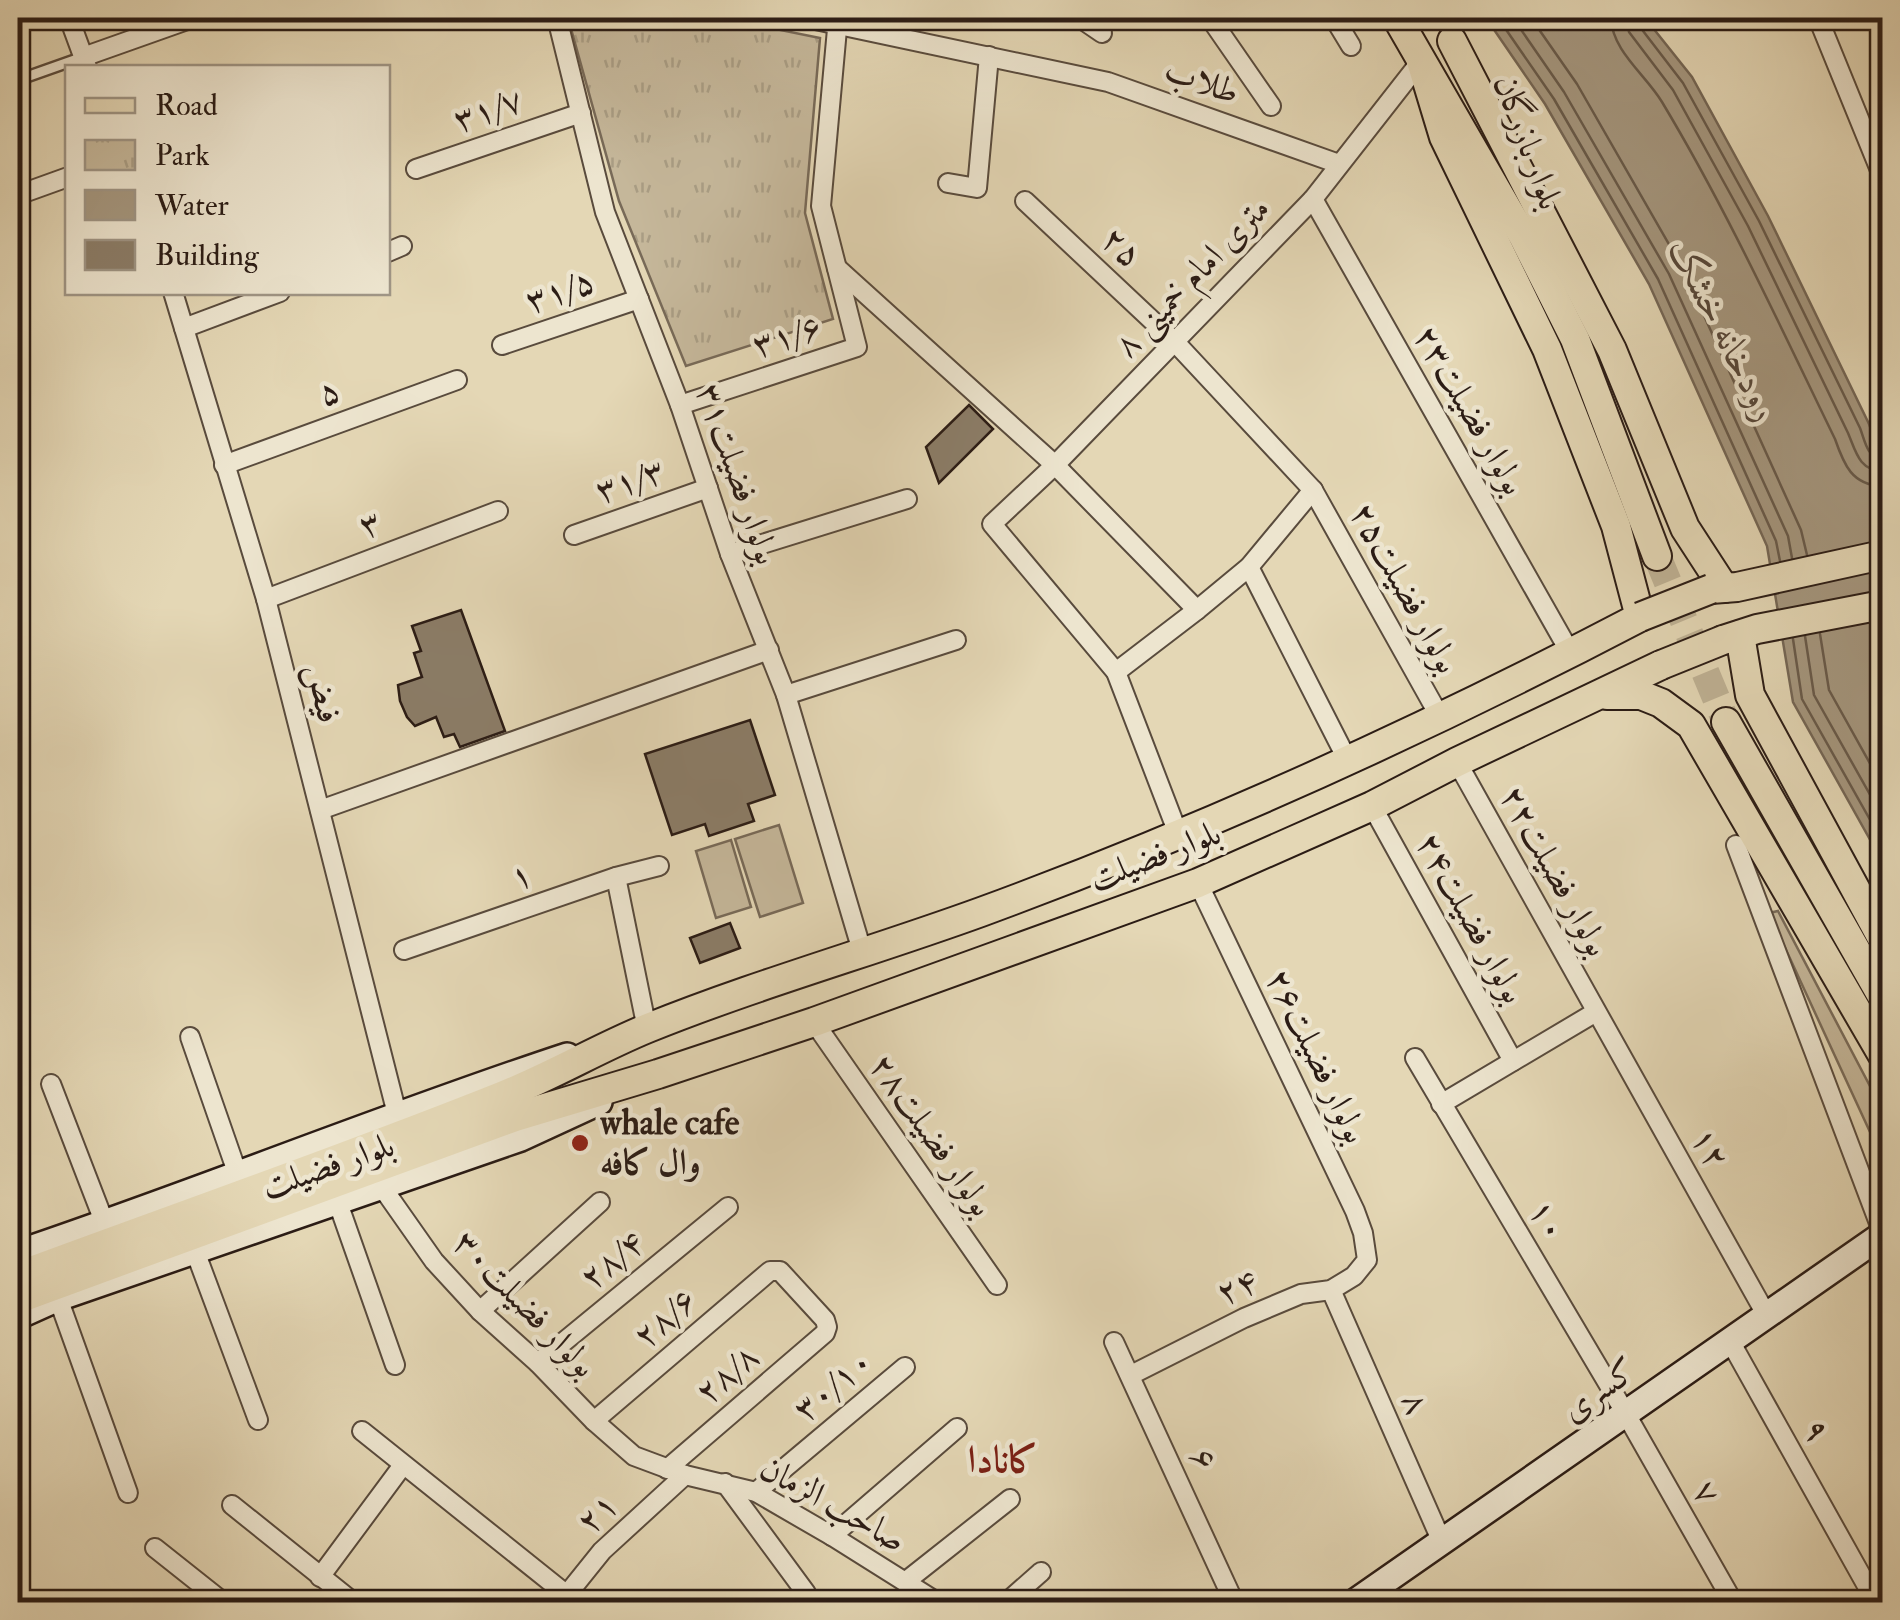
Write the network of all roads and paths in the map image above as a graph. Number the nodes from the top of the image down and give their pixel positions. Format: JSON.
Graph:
{"nodes":[{"id":1,"x":68,"y":18,"type":"edge"},
{"id":2,"x":193,"y":18,"type":"edge"},
{"id":3,"x":557,"y":18,"type":"edge"},
{"id":4,"x":806,"y":18,"type":"edge"},
{"id":5,"x":1080,"y":18,"type":"edge"},
{"id":6,"x":1210,"y":18,"type":"edge"},
{"id":7,"x":1334,"y":18,"type":"edge"},
{"id":8,"x":1397,"y":18,"type":"edge"},
{"id":9,"x":1818,"y":18,"type":"edge"},
{"id":10,"x":838,"y":21,"type":"edge"},
{"id":11,"x":1446,"y":30,"type":"edge"},
{"id":12,"x":1102,"y":34,"type":"dead end"},
{"id":13,"x":1351,"y":46,"type":"dead end"},
{"id":14,"x":990,"y":56,"type":"junction"},
{"id":15,"x":1422,"y":61,"type":"junction"},
{"id":16,"x":85,"y":62,"type":"edge"},
{"id":17,"x":65,"y":67,"type":"edge"},
{"id":18,"x":18,"y":80,"type":"edge"},
{"id":19,"x":1271,"y":106,"type":"dead end"},
{"id":20,"x":581,"y":113,"type":"junction"},
{"id":21,"x":1339,"y":164,"type":"junction"},
{"id":22,"x":416,"y":169,"type":"dead end"},
{"id":23,"x":1882,"y":175,"type":"edge"},
{"id":24,"x":65,"y":178,"type":"edge"},
{"id":25,"x":948,"y":182,"type":"dead end"},
{"id":26,"x":18,"y":195,"type":"edge"},
{"id":27,"x":1313,"y":200,"type":"junction"},
{"id":28,"x":1025,"y":201,"type":"dead end"},
{"id":29,"x":1523,"y":236,"type":"junction"},
{"id":30,"x":837,"y":268,"type":"junction"},
{"id":31,"x":174,"y":295,"type":"edge"},
{"id":32,"x":272,"y":295,"type":"edge"},
{"id":33,"x":639,"y":299,"type":"junction"},
{"id":34,"x":184,"y":328,"type":"junction"},
{"id":35,"x":1174,"y":341,"type":"junction"},
{"id":36,"x":502,"y":345,"type":"dead end"},
{"id":37,"x":457,"y":380,"type":"dead end"},
{"id":38,"x":680,"y":405,"type":"junction"},
{"id":39,"x":1055,"y":464,"type":"junction"},
{"id":40,"x":224,"y":465,"type":"junction"},
{"id":41,"x":708,"y":488,"type":"junction"},
{"id":42,"x":1313,"y":490,"type":"junction"},
{"id":43,"x":907,"y":499,"type":"dead end"},
{"id":44,"x":498,"y":511,"type":"dead end"},
{"id":45,"x":574,"y":535,"type":"dead end"},
{"id":46,"x":730,"y":554,"type":"junction"},
{"id":47,"x":1882,"y":555,"type":"edge"},
{"id":48,"x":1657,"y":556,"type":"tunnel mouth"},
{"id":49,"x":1249,"y":566,"type":"junction"},
{"id":50,"x":1724,"y":588,"type":"junction"},
{"id":51,"x":266,"y":599,"type":"junction"},
{"id":52,"x":1882,"y":604,"type":"edge"},
{"id":53,"x":1198,"y":610,"type":"junction"},
{"id":54,"x":1640,"y":618,"type":"junction"},
{"id":55,"x":1740,"y":635,"type":"junction"},
{"id":56,"x":956,"y":640,"type":"dead end"},
{"id":57,"x":769,"y":650,"type":"junction"},
{"id":58,"x":1570,"y":654,"type":"junction"},
{"id":59,"x":1116,"y":672,"type":"junction"},
{"id":60,"x":786,"y":695,"type":"junction"},
{"id":61,"x":1596,"y":695,"type":"junction"},
{"id":62,"x":1440,"y":717,"type":"junction"},
{"id":63,"x":1726,"y":722,"type":"tunnel mouth"},
{"id":64,"x":1348,"y":761,"type":"junction"},
{"id":65,"x":1457,"y":762,"type":"junction"},
{"id":66,"x":1372,"y":806,"type":"junction"},
{"id":67,"x":320,"y":810,"type":"junction"},
{"id":68,"x":1178,"y":836,"type":"junction"},
{"id":69,"x":1736,"y":846,"type":"dead end"},
{"id":70,"x":660,"y":866,"type":"dead end"},
{"id":71,"x":616,"y":877,"type":"junction"},
{"id":72,"x":1198,"y":883,"type":"junction"},
{"id":73,"x":978,"y":913,"type":"junction"},
{"id":74,"x":1882,"y":938,"type":"edge"},
{"id":75,"x":404,"y":950,"type":"dead end"},
{"id":76,"x":862,"y":951,"type":"junction"},
{"id":77,"x":992,"y":956,"type":"junction"},
{"id":78,"x":1882,"y":996,"type":"edge"},
{"id":79,"x":1596,"y":1012,"type":"junction"},
{"id":80,"x":814,"y":1022,"type":"junction"},
{"id":81,"x":647,"y":1029,"type":"junction"},
{"id":82,"x":190,"y":1037,"type":"dead end"},
{"id":83,"x":1882,"y":1054,"type":"edge"},
{"id":84,"x":1414,"y":1058,"type":"dead end"},
{"id":85,"x":1513,"y":1060,"type":"junction"},
{"id":86,"x":658,"y":1074,"type":"junction"},
{"id":87,"x":51,"y":1084,"type":"dead end"},
{"id":88,"x":1441,"y":1104,"type":"junction"},
{"id":89,"x":512,"y":1106,"type":"junction"},
{"id":90,"x":396,"y":1114,"type":"junction"},
{"id":91,"x":238,"y":1175,"type":"junction"},
{"id":92,"x":382,"y":1187,"type":"junction"},
{"id":93,"x":600,"y":1202,"type":"dead end"},
{"id":94,"x":338,"y":1203,"type":"junction"},
{"id":95,"x":728,"y":1207,"type":"dead end"},
{"id":96,"x":106,"y":1224,"type":"junction"},
{"id":97,"x":1881,"y":1238,"type":"edge"},
{"id":98,"x":195,"y":1251,"type":"junction"},
{"id":99,"x":18,"y":1253,"type":"edge"},
{"id":100,"x":1367,"y":1260,"type":"joint"},
{"id":101,"x":780,"y":1271,"type":"joint"},
{"id":102,"x":18,"y":1276,"type":"edge"},
{"id":103,"x":998,"y":1286,"type":"dead end"},
{"id":104,"x":1331,"y":1290,"type":"junction"},
{"id":105,"x":58,"y":1298,"type":"junction"},
{"id":106,"x":18,"y":1299,"type":"edge"},
{"id":107,"x":480,"y":1311,"type":"junction"},
{"id":108,"x":18,"y":1316,"type":"edge"},
{"id":109,"x":1767,"y":1316,"type":"junction"},
{"id":110,"x":1114,"y":1342,"type":"dead end"},
{"id":111,"x":1730,"y":1342,"type":"junction"},
{"id":112,"x":538,"y":1364,"type":"junction"},
{"id":113,"x":394,"y":1365,"type":"dead end"},
{"id":114,"x":906,"y":1367,"type":"dead end"},
{"id":115,"x":1130,"y":1375,"type":"junction"},
{"id":116,"x":1626,"y":1414,"type":"junction"},
{"id":117,"x":258,"y":1420,"type":"dead end"},
{"id":118,"x":594,"y":1421,"type":"junction"},
{"id":119,"x":957,"y":1428,"type":"dead end"},
{"id":120,"x":362,"y":1431,"type":"dead end"},
{"id":121,"x":634,"y":1456,"type":"joint"},
{"id":122,"x":404,"y":1465,"type":"junction"},
{"id":123,"x":676,"y":1472,"type":"junction"},
{"id":124,"x":725,"y":1483,"type":"junction"},
{"id":125,"x":756,"y":1492,"type":"junction"},
{"id":126,"x":128,"y":1493,"type":"dead end"},
{"id":127,"x":1010,"y":1499,"type":"dead end"},
{"id":128,"x":232,"y":1505,"type":"dead end"},
{"id":129,"x":832,"y":1536,"type":"junction"},
{"id":130,"x":1442,"y":1542,"type":"junction"},
{"id":131,"x":155,"y":1548,"type":"dead end"},
{"id":132,"x":1041,"y":1572,"type":"dead end"},
{"id":133,"x":320,"y":1576,"type":"junction"},
{"id":134,"x":905,"y":1582,"type":"junction"},
{"id":135,"x":806,"y":1593,"type":"dead end"},
{"id":136,"x":564,"y":1598,"type":"edge"},
{"id":137,"x":223,"y":1602,"type":"edge"},
{"id":138,"x":353,"y":1602,"type":"edge"},
{"id":139,"x":937,"y":1602,"type":"edge"},
{"id":140,"x":1007,"y":1602,"type":"edge"},
{"id":141,"x":1234,"y":1602,"type":"edge"},
{"id":142,"x":1355,"y":1602,"type":"edge"},
{"id":143,"x":1733,"y":1602,"type":"edge"},
{"id":144,"x":1876,"y":1602,"type":"edge"}],
"edges":[{"from":1,"to":16,"type":"street"},
{"from":2,"to":16,"type":"street"},
{"from":3,"to":20,"type":"street","name":"بولوار فضیلت۳۱"},
{"from":4,"to":10,"type":"street","name":"طلاب"},
{"from":5,"to":12,"type":"street"},
{"from":6,"to":19,"type":"street"},
{"from":7,"to":13,"type":"street"},
{"from":8,"to":15,"type":"main road","name":"بلوار بازرگان"},
{"from":9,"to":23,"type":"street"},
{"from":10,"to":14,"type":"street","name":"طلاب"},
{"from":10,"to":30,"type":"street"},
{"from":11,"to":29,"type":"main road","name":"بلوار بازرگان"},
{"from":11,"to":50,"type":"main road"},
{"from":14,"to":21,"type":"street","name":"طلاب"},
{"from":14,"to":25,"type":"street"},
{"from":15,"to":21,"type":"street","name":"۸ متری امام خمینی"},
{"from":15,"to":29,"type":"main road","name":"بلوار بازرگان"},
{"from":15,"to":54,"type":"main road"},
{"from":17,"to":18,"type":"lane"},
{"from":20,"to":22,"type":"street","name":"۳۱/۷"},
{"from":20,"to":33,"type":"street","name":"بولوار فضیلت۳۱"},
{"from":21,"to":27,"type":"street","name":"۸ متری امام خمینی"},
{"from":24,"to":26,"type":"street"},
{"from":27,"to":35,"type":"street","name":"۸ متری امام خمینی"},
{"from":27,"to":58,"type":"street","name":"بولوار فضیلت۲۳"},
{"from":28,"to":35,"type":"street","name":"۲۵"},
{"from":29,"to":48,"type":"main road"},
{"from":30,"to":38,"type":"street","name":"۳۱/۶"},
{"from":30,"to":39,"type":"street"},
{"from":31,"to":34,"type":"street","name":"فیض"},
{"from":32,"to":34,"type":"street"},
{"from":33,"to":36,"type":"street","name":"۳۱/۵"},
{"from":33,"to":38,"type":"street","name":"بولوار فضیلت۳۱"},
{"from":34,"to":40,"type":"street","name":"فیض"},
{"from":35,"to":39,"type":"street","name":"۸ متری امام خمینی"},
{"from":35,"to":42,"type":"street","name":"۲۵"},
{"from":37,"to":40,"type":"street","name":"۵"},
{"from":38,"to":41,"type":"street","name":"بولوار فضیلت۳۱"},
{"from":39,"to":53,"type":"street"},
{"from":39,"to":59,"type":"street","name":"۸ متری امام خمینی"},
{"from":40,"to":51,"type":"street","name":"فیض"},
{"from":41,"to":45,"type":"street","name":"۳۱/۳"},
{"from":41,"to":46,"type":"street","name":"بولوار فضیلت۳۱"},
{"from":42,"to":49,"type":"street"},
{"from":42,"to":62,"type":"street","name":"بولوار فضیلت۲۵"},
{"from":43,"to":46,"type":"street"},
{"from":44,"to":51,"type":"street","name":"۳"},
{"from":46,"to":57,"type":"street","name":"بولوار فضیلت۳۱"},
{"from":47,"to":50,"type":"main road","name":"بلوار فضیلت"},
{"from":49,"to":53,"type":"street"},
{"from":49,"to":64,"type":"street"},
{"from":50,"to":54,"type":"main road","name":"بلوار فضیلت","bridge":true},
{"from":51,"to":67,"type":"street","name":"فیض"},
{"from":52,"to":55,"type":"main road","name":"بلوار فضیلت"},
{"from":53,"to":59,"type":"street"},
{"from":54,"to":58,"type":"main road","name":"بلوار فضیلت"},
{"from":55,"to":61,"type":"main road","name":"بلوار فضیلت","bridge":true},
{"from":55,"to":74,"type":"main road"},
{"from":56,"to":60,"type":"street"},
{"from":57,"to":60,"type":"street","name":"بولوار فضیلت۳۱"},
{"from":57,"to":67,"type":"street"},
{"from":58,"to":62,"type":"main road","name":"بلوار فضیلت"},
{"from":59,"to":68,"type":"street"},
{"from":60,"to":76,"type":"street","name":"بولوار فضیلت۳۱"},
{"from":61,"to":65,"type":"main road","name":"بلوار فضیلت"},
{"from":61,"to":83,"type":"main road"},
{"from":62,"to":64,"type":"main road","name":"بلوار فضیلت"},
{"from":63,"to":78,"type":"main road"},
{"from":64,"to":68,"type":"main road","name":"بلوار فضیلت"},
{"from":65,"to":66,"type":"main road","name":"بلوار فضیلت"},
{"from":65,"to":79,"type":"street","name":"بولوار فضیلت۲۲"},
{"from":66,"to":72,"type":"main road","name":"بلوار فضیلت"},
{"from":66,"to":85,"type":"street","name":"بولوار فضیلت۲۴"},
{"from":67,"to":90,"type":"street","name":"فیض"},
{"from":68,"to":73,"type":"main road","name":"بلوار فضیلت"},
{"from":69,"to":97,"type":"street"},
{"from":70,"to":71,"type":"street","name":"۱"},
{"from":71,"to":75,"type":"street","name":"۱"},
{"from":71,"to":81,"type":"street"},
{"from":72,"to":77,"type":"main road","name":"بلوار فضیلت"},
{"from":72,"to":100,"type":"street","name":"بولوار فضیلت۲۶"},
{"from":73,"to":76,"type":"main road","name":"بلوار فضیلت"},
{"from":73,"to":77,"type":"main road"},
{"from":76,"to":81,"type":"main road","name":"بلوار فضیلت"},
{"from":77,"to":80,"type":"main road","name":"بلوار فضیلت"},
{"from":79,"to":85,"type":"street"},
{"from":79,"to":109,"type":"street","name":"۱۲"},
{"from":80,"to":86,"type":"main road","name":"بلوار فضیلت"},
{"from":80,"to":103,"type":"street","name":"بولوار فضیلت۲۸"},
{"from":81,"to":89,"type":"main road","name":"بلوار فضیلت"},
{"from":81,"to":90,"type":"main road","name":"بلوار فضیلت"},
{"from":82,"to":91,"type":"street"},
{"from":84,"to":88,"type":"street","name":"۱۰"},
{"from":85,"to":88,"type":"street"},
{"from":86,"to":89,"type":"main road","name":"بلوار فضیلت"},
{"from":86,"to":92,"type":"main road","name":"بلوار فضیلت"},
{"from":87,"to":96,"type":"street"},
{"from":88,"to":116,"type":"street","name":"۱۰"},
{"from":89,"to":102,"type":"main road","name":"بلوار فضیلت"},
{"from":89,"to":106,"type":"main road","name":"بلوار فضیلت"},
{"from":90,"to":91,"type":"main road","name":"بلوار فضیلت"},
{"from":91,"to":96,"type":"main road","name":"بلوار فضیلت"},
{"from":92,"to":94,"type":"main road","name":"بلوار فضیلت"},
{"from":92,"to":107,"type":"street","name":"بولوار فضیلت۳۰"},
{"from":93,"to":107,"type":"street"},
{"from":94,"to":98,"type":"main road","name":"بلوار فضیلت"},
{"from":94,"to":113,"type":"street"},
{"from":95,"to":112,"type":"street","name":"۲۸/۴"},
{"from":96,"to":99,"type":"main road","name":"بلوار فضیلت"},
{"from":97,"to":109,"type":"main road","name":"کسری"},
{"from":98,"to":105,"type":"main road","name":"بلوار فضیلت"},
{"from":98,"to":117,"type":"street"},
{"from":100,"to":104,"type":"street","name":"۲۴"},
{"from":101,"to":118,"type":"street","name":"۲۸/۶"},
{"from":101,"to":123,"type":"street","name":"۲۸/۸"},
{"from":104,"to":115,"type":"street","name":"۲۴"},
{"from":104,"to":130,"type":"street","name":"۸"},
{"from":105,"to":108,"type":"main road","name":"بلوار فضیلت"},
{"from":105,"to":126,"type":"street"},
{"from":107,"to":112,"type":"street","name":"بولوار فضیلت۳۰"},
{"from":109,"to":111,"type":"main road","name":"کسری"},
{"from":110,"to":115,"type":"street","name":"۶"},
{"from":111,"to":116,"type":"main road","name":"کسری"},
{"from":111,"to":144,"type":"street","name":"۹"},
{"from":112,"to":118,"type":"street","name":"بولوار فضیلت۳۰"},
{"from":114,"to":125,"type":"street","name":"۳۰/۱۰"},
{"from":115,"to":141,"type":"street","name":"۶"},
{"from":116,"to":130,"type":"main road","name":"کسری"},
{"from":116,"to":143,"type":"street","name":"۷"},
{"from":118,"to":121,"type":"street","name":"بولوار فضیلت۳۰"},
{"from":119,"to":129,"type":"street"},
{"from":120,"to":122,"type":"street"},
{"from":121,"to":123,"type":"street","name":"صاحب الزمان"},
{"from":122,"to":133,"type":"street"},
{"from":122,"to":136,"type":"street"},
{"from":123,"to":124,"type":"street","name":"صاحب الزمان"},
{"from":123,"to":136,"type":"street","name":"۲۱"},
{"from":124,"to":125,"type":"street","name":"صاحب الزمان"},
{"from":124,"to":135,"type":"street"},
{"from":125,"to":129,"type":"street","name":"صاحب الزمان"},
{"from":127,"to":134,"type":"street"},
{"from":128,"to":133,"type":"street"},
{"from":129,"to":134,"type":"street","name":"صاحب الزمان"},
{"from":130,"to":142,"type":"main road","name":"کسری"},
{"from":131,"to":137,"type":"street"},
{"from":132,"to":140,"type":"street"},
{"from":133,"to":138,"type":"street"},
{"from":134,"to":139,"type":"street","name":"صاحب الزمان"}]}
